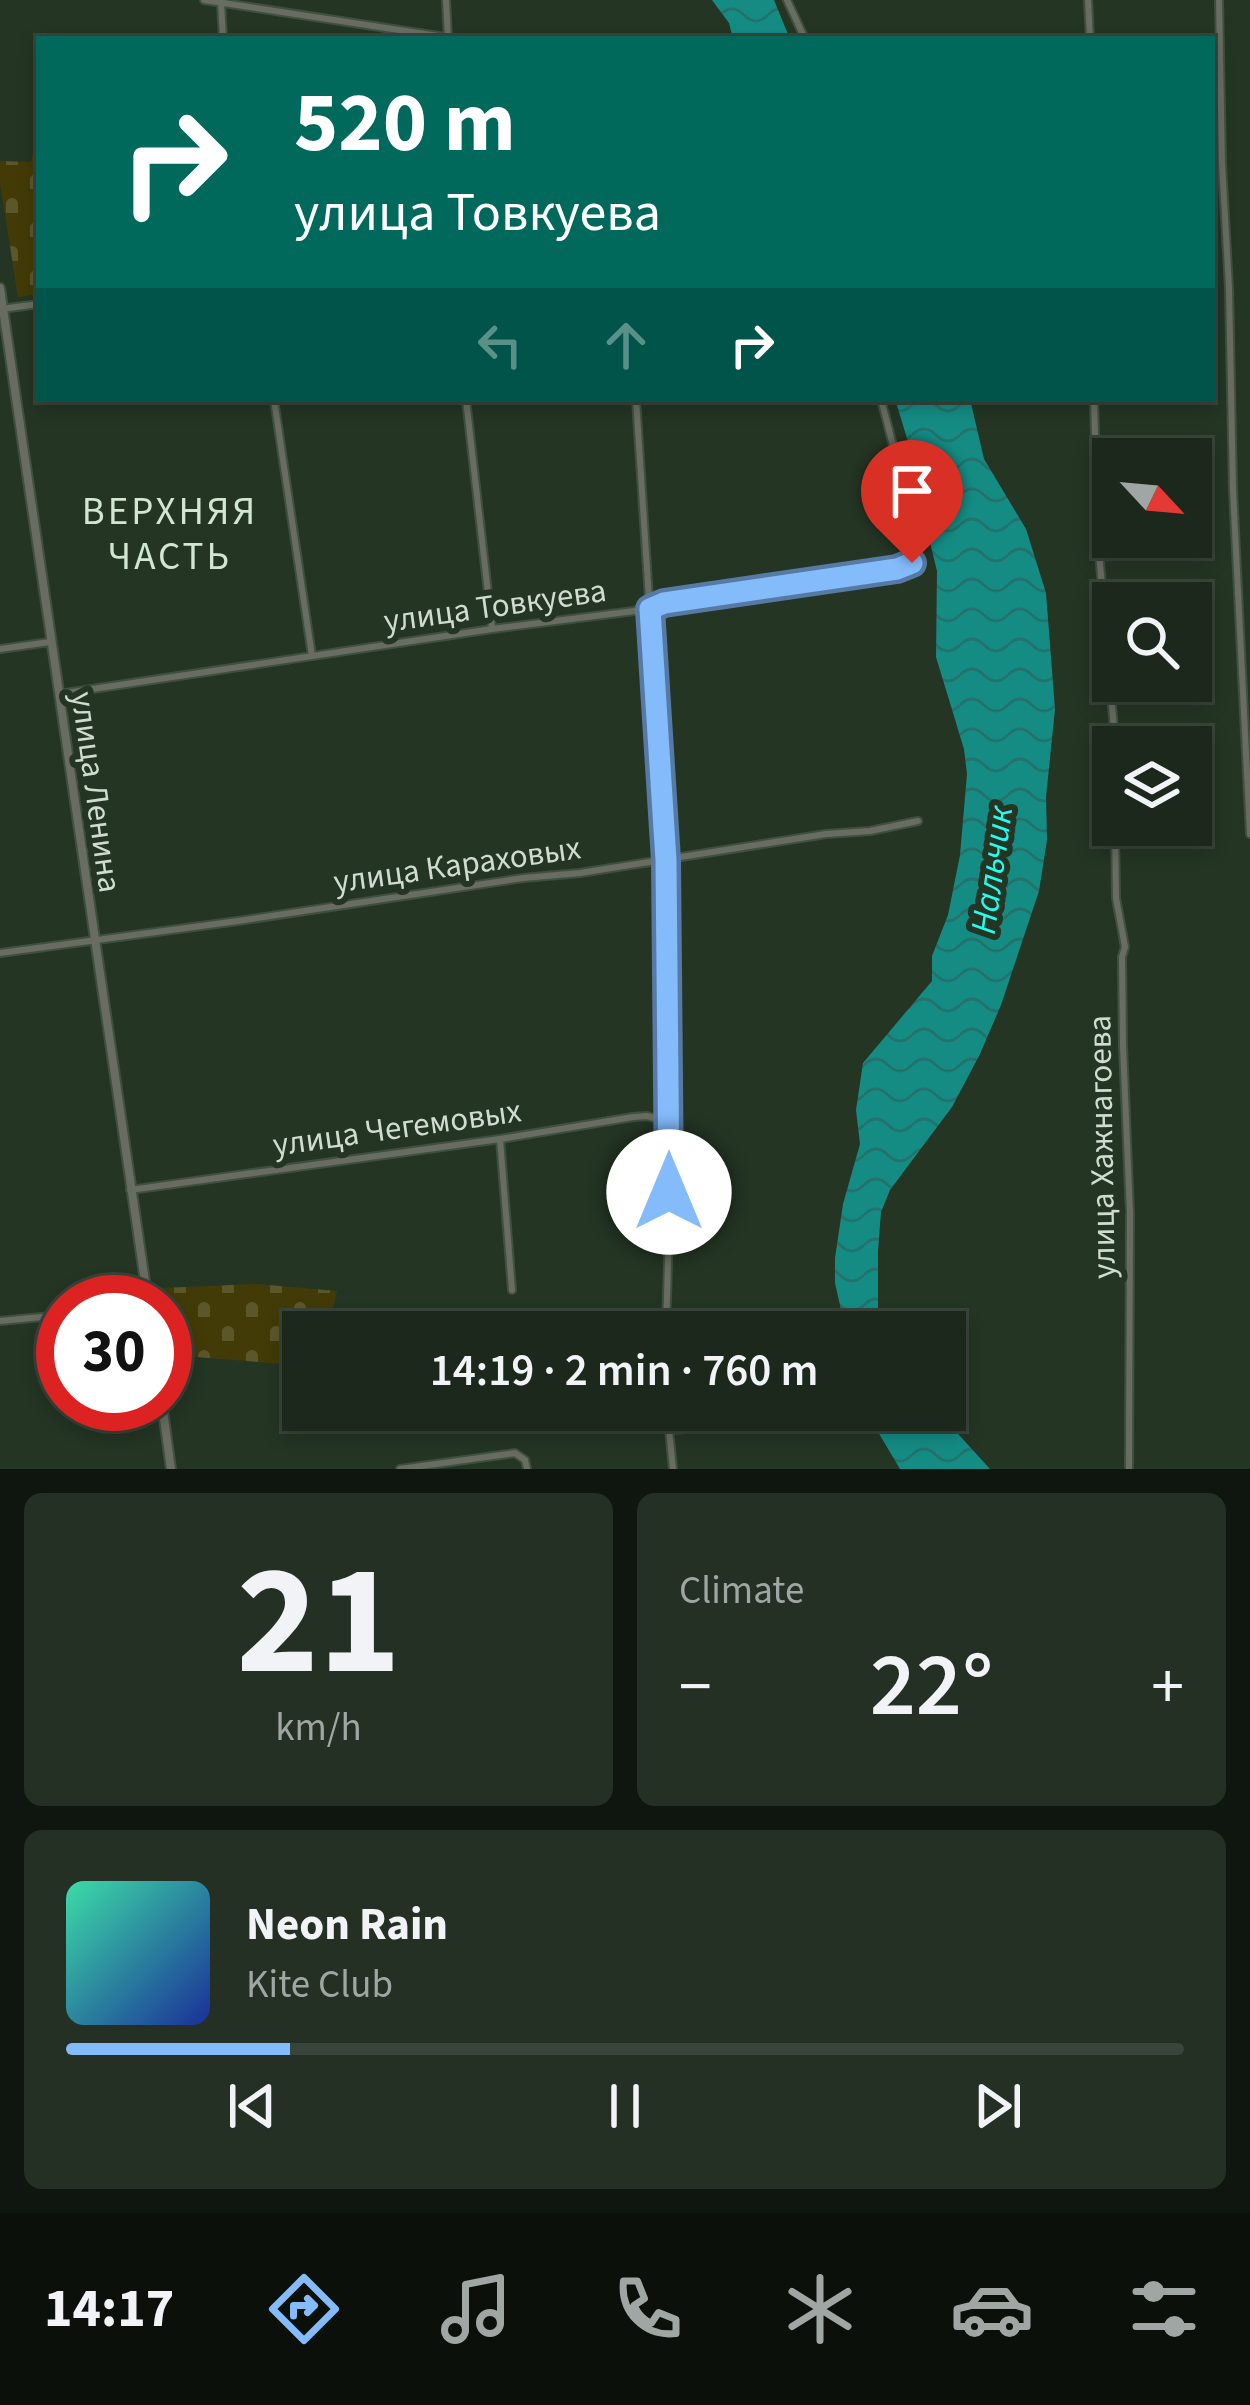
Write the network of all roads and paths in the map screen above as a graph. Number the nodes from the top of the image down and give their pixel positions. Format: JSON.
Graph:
{"nodes":[{"id":1,"x":204,"y":0,"type":"edge"},
{"id":2,"x":446,"y":0,"type":"edge"},
{"id":3,"x":787,"y":0,"type":"edge"},
{"id":4,"x":1088,"y":0,"type":"edge"},
{"id":5,"x":1219,"y":0,"type":"edge"},
{"id":6,"x":221,"y":2,"type":"edge"},
{"id":7,"x":223,"y":36,"type":"edge"},
{"id":8,"x":435,"y":36,"type":"edge"},
{"id":9,"x":448,"y":36,"type":"edge"},
{"id":10,"x":804,"y":36,"type":"edge"},
{"id":11,"x":1090,"y":36,"type":"edge"},
{"id":12,"x":0,"y":288,"type":"edge"},
{"id":13,"x":36,"y":304,"type":"edge"},
{"id":14,"x":2,"y":309,"type":"edge"},
{"id":15,"x":274,"y":402,"type":"edge"},
{"id":16,"x":466,"y":402,"type":"edge"},
{"id":17,"x":635,"y":402,"type":"edge"},
{"id":18,"x":882,"y":402,"type":"edge"},
{"id":19,"x":1094,"y":402,"type":"edge"},
{"id":20,"x":650,"y":609,"type":"junction"},
{"id":21,"x":492,"y":629,"type":"junction"},
{"id":22,"x":50,"y":642,"type":"junction"},
{"id":23,"x":0,"y":649,"type":"edge"},
{"id":24,"x":312,"y":656,"type":"junction"},
{"id":25,"x":58,"y":694,"type":"junction"},
{"id":26,"x":1114,"y":726,"type":"edge"},
{"id":27,"x":918,"y":821,"type":"dead end"},
{"id":28,"x":1250,"y":833,"type":"edge"},
{"id":29,"x":1115,"y":846,"type":"edge"},
{"id":30,"x":666,"y":860,"type":"junction"},
{"id":31,"x":93,"y":940,"type":"junction"},
{"id":32,"x":0,"y":953,"type":"edge"},
{"id":33,"x":668,"y":1122,"type":"junction"},
{"id":34,"x":500,"y":1139,"type":"junction"},
{"id":35,"x":130,"y":1190,"type":"junction"},
{"id":36,"x":144,"y":1275,"type":"edge"},
{"id":37,"x":512,"y":1290,"type":"dead end"},
{"id":38,"x":666,"y":1311,"type":"edge"},
{"id":39,"x":36,"y":1318,"type":"edge"},
{"id":40,"x":0,"y":1321,"type":"edge"},
{"id":41,"x":166,"y":1431,"type":"edge"},
{"id":42,"x":669,"y":1431,"type":"edge"},
{"id":43,"x":171,"y":1469,"type":"edge"},
{"id":44,"x":400,"y":1469,"type":"edge"},
{"id":45,"x":526,"y":1469,"type":"edge"},
{"id":46,"x":674,"y":1469,"type":"edge"},
{"id":47,"x":1129,"y":1469,"type":"edge"}],
"edges":[{"from":1,"to":6,"type":"street"},
{"from":2,"to":9,"type":"street"},
{"from":3,"to":10,"type":"street"},
{"from":4,"to":11,"type":"street"},
{"from":5,"to":28,"type":"street"},
{"from":6,"to":7,"type":"street"},
{"from":6,"to":8,"type":"street"},
{"from":12,"to":14,"type":"street","name":"улица Ленина"},
{"from":13,"to":14,"type":"street"},
{"from":14,"to":22,"type":"street","name":"улица Ленина"},
{"from":15,"to":24,"type":"street"},
{"from":16,"to":21,"type":"street"},
{"from":17,"to":20,"type":"street"},
{"from":18,"to":20,"type":"street","name":"улица Товкуева"},
{"from":19,"to":26,"type":"street"},
{"from":20,"to":21,"type":"street","name":"улица Товкуева"},
{"from":20,"to":30,"type":"street"},
{"from":21,"to":24,"type":"street","name":"улица Товкуева"},
{"from":22,"to":23,"type":"street"},
{"from":22,"to":25,"type":"street","name":"улица Ленина"},
{"from":24,"to":25,"type":"street","name":"улица Товкуева"},
{"from":25,"to":31,"type":"street","name":"улица Ленина"},
{"from":27,"to":30,"type":"street","name":"улица Караховых"},
{"from":29,"to":47,"type":"street","name":"улица Хажнагоева"},
{"from":30,"to":31,"type":"street","name":"улица Караховых"},
{"from":30,"to":33,"type":"street"},
{"from":31,"to":32,"type":"street","name":"улица Караховых"},
{"from":31,"to":35,"type":"street","name":"улица Ленина"},
{"from":33,"to":34,"type":"street","name":"улица Чегемовых"},
{"from":33,"to":38,"type":"street"},
{"from":34,"to":35,"type":"street","name":"улица Чегемовых"},
{"from":34,"to":37,"type":"street"},
{"from":35,"to":36,"type":"street","name":"улица Ленина"},
{"from":39,"to":40,"type":"street"},
{"from":41,"to":43,"type":"street"},
{"from":42,"to":46,"type":"street"},
{"from":44,"to":45,"type":"street"}]}
